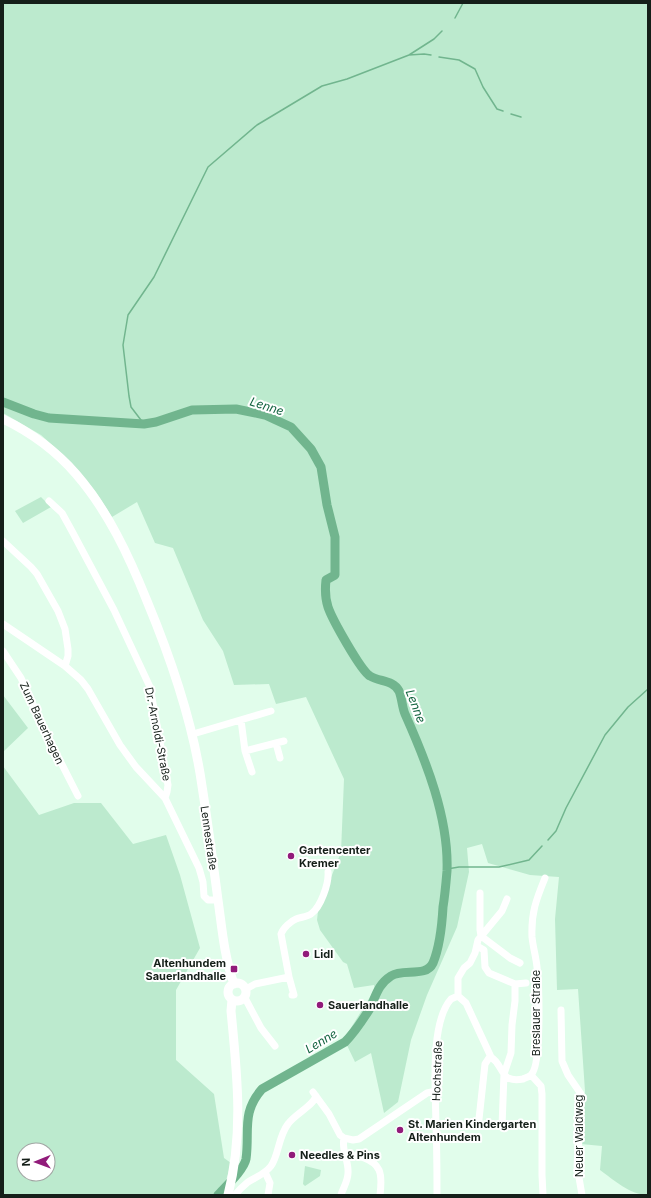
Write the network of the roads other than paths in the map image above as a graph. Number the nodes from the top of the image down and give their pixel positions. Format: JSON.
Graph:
{"nodes":[{"id":1,"x":3,"y":419,"type":"edge"},
{"id":2,"x":49,"y":501,"type":"dead end"},
{"id":3,"x":3,"y":541,"type":"edge"},
{"id":4,"x":3,"y":624,"type":"edge"},
{"id":5,"x":3,"y":652,"type":"edge"},
{"id":6,"x":65,"y":666,"type":"junction"},
{"id":7,"x":271,"y":710,"type":"dead end"},
{"id":8,"x":241,"y":720,"type":"junction"},
{"id":9,"x":193,"y":734,"type":"junction"},
{"id":10,"x":284,"y":741,"type":"dead end"},
{"id":11,"x":276,"y":743,"type":"junction"},
{"id":12,"x":245,"y":751,"type":"junction"},
{"id":13,"x":280,"y":758,"type":"dead end"},
{"id":14,"x":252,"y":772,"type":"dead end"},
{"id":15,"x":78,"y":796,"type":"dead end"},
{"id":16,"x":165,"y":798,"type":"junction"},
{"id":17,"x":328,"y":872,"type":"dead end"},
{"id":18,"x":545,"y":878,"type":"dead end"},
{"id":19,"x":480,"y":893,"type":"dead end"},
{"id":20,"x":507,"y":899,"type":"dead end"},
{"id":21,"x":218,"y":900,"type":"junction"},
{"id":22,"x":482,"y":936,"type":"junction"},
{"id":23,"x":477,"y":946,"type":"junction"},
{"id":24,"x":520,"y":963,"type":"dead end"},
{"id":25,"x":289,"y":977,"type":"junction"},
{"id":26,"x":526,"y":983,"type":"dead end"},
{"id":27,"x":234,"y":984,"type":"junction"},
{"id":28,"x":515,"y":984,"type":"junction"},
{"id":29,"x":245,"y":993,"type":"junction"},
{"id":30,"x":292,"y":995,"type":"dead end"},
{"id":31,"x":458,"y":996,"type":"junction"},
{"id":32,"x":232,"y":1000,"type":"junction"},
{"id":33,"x":561,"y":1010,"type":"dead end"},
{"id":34,"x":275,"y":1046,"type":"dead end"},
{"id":35,"x":491,"y":1057,"type":"junction"},
{"id":36,"x":504,"y":1074,"type":"junction"},
{"id":37,"x":531,"y":1075,"type":"junction"},
{"id":38,"x":436,"y":1091,"type":"junction"},
{"id":39,"x":479,"y":1119,"type":"dead end"},
{"id":40,"x":502,"y":1126,"type":"dead end"},
{"id":41,"x":344,"y":1138,"type":"junction"},
{"id":42,"x":345,"y":1155,"type":"junction"},
{"id":43,"x":265,"y":1172,"type":"junction"},
{"id":44,"x":543,"y":1194,"type":"edge"},
{"id":45,"x":228,"y":1195,"type":"edge"},
{"id":46,"x":235,"y":1195,"type":"edge"},
{"id":47,"x":268,"y":1195,"type":"edge"},
{"id":48,"x":341,"y":1195,"type":"edge"},
{"id":49,"x":380,"y":1195,"type":"edge"},
{"id":50,"x":436,"y":1195,"type":"edge"},
{"id":51,"x":582,"y":1195,"type":"edge"}],
"edges":[{"from":1,"to":9,"type":"main road","name":"Lennestraße"},
{"from":2,"to":16,"type":"street","name":"Dr.-Arnoldi-Straße"},
{"from":3,"to":6,"type":"street"},
{"from":4,"to":6,"type":"street"},
{"from":5,"to":15,"type":"street","name":"Zum Bauerhagen"},
{"from":6,"to":16,"type":"street"},
{"from":7,"to":8,"type":"street"},
{"from":8,"to":9,"type":"street"},
{"from":8,"to":12,"type":"street"},
{"from":9,"to":21,"type":"main road","name":"Lennestraße"},
{"from":10,"to":11,"type":"street"},
{"from":11,"to":12,"type":"street"},
{"from":11,"to":13,"type":"street"},
{"from":12,"to":14,"type":"street"},
{"from":16,"to":21,"type":"street","name":"Dr.-Arnoldi-Straße"},
{"from":17,"to":25,"type":"street"},
{"from":18,"to":37,"type":"street","name":"Breslauer Straße"},
{"from":19,"to":22,"type":"street"},
{"from":20,"to":22,"type":"street"},
{"from":21,"to":27,"type":"main road","name":"Lennestraße"},
{"from":22,"to":23,"type":"street"},
{"from":22,"to":24,"type":"street"},
{"from":23,"to":28,"type":"street"},
{"from":23,"to":31,"type":"street"},
{"from":25,"to":29,"type":"street"},
{"from":25,"to":30,"type":"street"},
{"from":26,"to":28,"type":"street"},
{"from":27,"to":29,"type":"main road"},
{"from":27,"to":32,"type":"main road"},
{"from":28,"to":36,"type":"street"},
{"from":29,"to":32,"type":"main road"},
{"from":29,"to":34,"type":"street"},
{"from":31,"to":35,"type":"street"},
{"from":31,"to":38,"type":"street","name":"Hochstraße"},
{"from":32,"to":45,"type":"main road"},
{"from":33,"to":51,"type":"street","name":"Neuer Waldweg"},
{"from":35,"to":36,"type":"street"},
{"from":35,"to":39,"type":"street"},
{"from":36,"to":37,"type":"street"},
{"from":36,"to":40,"type":"street"},
{"from":37,"to":44,"type":"street"},
{"from":38,"to":41,"type":"street"},
{"from":38,"to":50,"type":"street","name":"Hochstraße"},
{"from":41,"to":42,"type":"street"},
{"from":41,"to":43,"type":"street"},
{"from":42,"to":48,"type":"street"},
{"from":42,"to":49,"type":"street"},
{"from":43,"to":46,"type":"street"},
{"from":43,"to":47,"type":"street"}]}
